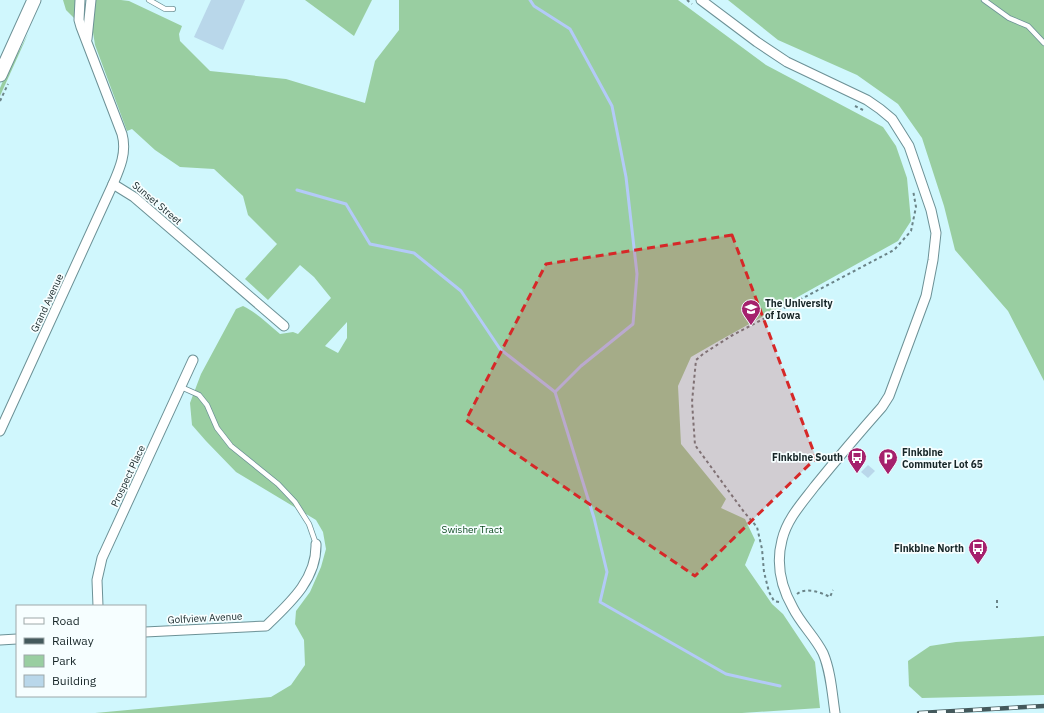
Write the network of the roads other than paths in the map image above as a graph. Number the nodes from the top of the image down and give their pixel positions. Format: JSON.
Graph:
{"nodes":[{"id":1,"x":34,"y":0,"type":"edge"},
{"id":2,"x":80,"y":0,"type":"edge"},
{"id":3,"x":91,"y":0,"type":"edge"},
{"id":4,"x":149,"y":0,"type":"edge"},
{"id":5,"x":702,"y":0,"type":"edge"},
{"id":6,"x":984,"y":0,"type":"edge"},
{"id":7,"x":173,"y":9,"type":"dead end"},
{"id":8,"x":86,"y":40,"type":"junction"},
{"id":9,"x":1044,"y":43,"type":"edge"},
{"id":10,"x":0,"y":75,"type":"edge"},
{"id":11,"x":113,"y":184,"type":"junction"},
{"id":12,"x":284,"y":326,"type":"dead end"},
{"id":13,"x":193,"y":360,"type":"dead end"},
{"id":14,"x":181,"y":387,"type":"junction"},
{"id":15,"x":0,"y":431,"type":"edge"},
{"id":16,"x":316,"y":544,"type":"joint"},
{"id":17,"x":98,"y":605,"type":"edge"},
{"id":18,"x":146,"y":632,"type":"edge"},
{"id":19,"x":16,"y":639,"type":"edge"},
{"id":20,"x":0,"y":640,"type":"edge"},
{"id":21,"x":835,"y":713,"type":"edge"}],
"edges":[{"from":1,"to":10,"type":"main road"},
{"from":2,"to":8,"type":"street"},
{"from":3,"to":8,"type":"street"},
{"from":4,"to":7,"type":"lane"},
{"from":5,"to":21,"type":"street"},
{"from":6,"to":9,"type":"lane"},
{"from":8,"to":11,"type":"street"},
{"from":11,"to":12,"type":"street","name":"Sunset Street"},
{"from":11,"to":15,"type":"street","name":"Grand Avenue"},
{"from":13,"to":14,"type":"street","name":"Prospect Place"},
{"from":14,"to":16,"type":"lane"},
{"from":14,"to":17,"type":"street","name":"Prospect Place"},
{"from":16,"to":18,"type":"street","name":"Golfview Avenue"},
{"from":19,"to":20,"type":"street"}]}
